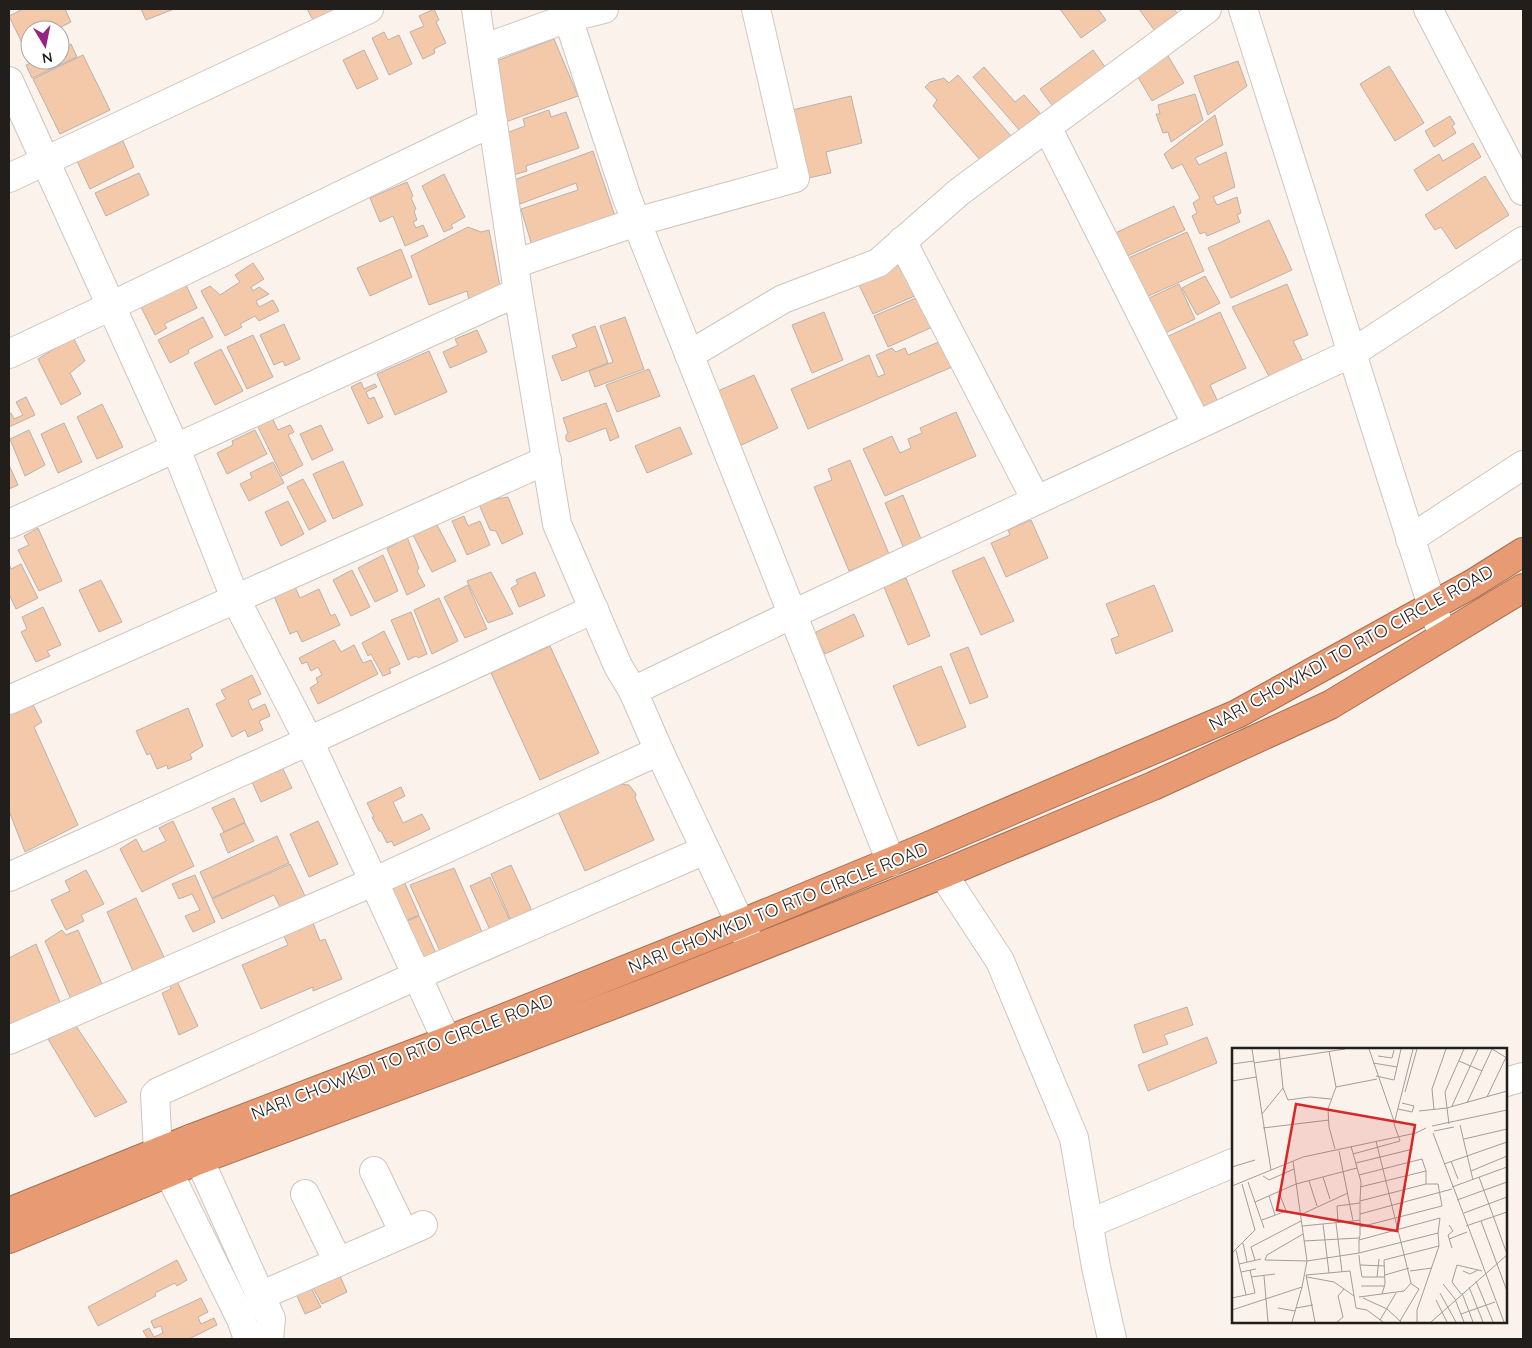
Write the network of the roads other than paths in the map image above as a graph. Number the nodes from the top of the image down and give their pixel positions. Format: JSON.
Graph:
{"nodes":[{"id":1,"x":369,"y":9,"type":"edge"},
{"id":2,"x":476,"y":9,"type":"edge"},
{"id":3,"x":604,"y":9,"type":"edge"},
{"id":4,"x":756,"y":9,"type":"edge"},
{"id":5,"x":1207,"y":9,"type":"edge"},
{"id":6,"x":1243,"y":9,"type":"edge"},
{"id":7,"x":1428,"y":9,"type":"edge"},
{"id":8,"x":568,"y":18,"type":"junction"},
{"id":9,"x":482,"y":50,"type":"junction"},
{"id":10,"x":9,"y":81,"type":"edge"},
{"id":11,"x":493,"y":122,"type":"junction"},
{"id":12,"x":1047,"y":127,"type":"junction"},
{"id":13,"x":46,"y":162,"type":"junction"},
{"id":14,"x":9,"y":178,"type":"edge"},
{"id":15,"x":1523,"y":191,"type":"edge"},
{"id":16,"x":636,"y":222,"type":"junction"},
{"id":17,"x":902,"y":241,"type":"junction"},
{"id":18,"x":1523,"y":241,"type":"edge"},
{"id":19,"x":514,"y":264,"type":"junction"},
{"id":20,"x":518,"y":292,"type":"junction"},
{"id":21,"x":111,"y":306,"type":"junction"},
{"id":22,"x":1352,"y":352,"type":"junction"},
{"id":23,"x":9,"y":354,"type":"edge"},
{"id":24,"x":689,"y":355,"type":"junction"},
{"id":25,"x":1197,"y":425,"type":"junction"},
{"id":26,"x":176,"y":449,"type":"junction"},
{"id":27,"x":546,"y":460,"type":"junction"},
{"id":28,"x":1523,"y":465,"type":"edge"},
{"id":29,"x":1036,"y":500,"type":"junction"},
{"id":30,"x":9,"y":524,"type":"edge"},
{"id":31,"x":1410,"y":539,"type":"junction"},
{"id":32,"x":1523,"y":552,"type":"edge"},
{"id":33,"x":1523,"y":588,"type":"edge"},
{"id":34,"x":236,"y":598,"type":"junction"},
{"id":35,"x":1432,"y":606,"type":"junction"},
{"id":36,"x":594,"y":609,"type":"junction"},
{"id":37,"x":793,"y":614,"type":"junction"},
{"id":38,"x":1444,"y":636,"type":"junction"},
{"id":39,"x":634,"y":691,"type":"junction"},
{"id":40,"x":9,"y":700,"type":"edge"},
{"id":41,"x":309,"y":741,"type":"junction"},
{"id":42,"x":659,"y":751,"type":"junction"},
{"id":43,"x":706,"y":850,"type":"junction"},
{"id":44,"x":891,"y":862,"type":"junction"},
{"id":45,"x":943,"y":874,"type":"junction"},
{"id":46,"x":9,"y":877,"type":"edge"},
{"id":47,"x":373,"y":882,"type":"junction"},
{"id":48,"x":740,"y":924,"type":"junction"},
{"id":49,"x":753,"y":949,"type":"junction"},
{"id":50,"x":416,"y":976,"type":"junction"},
{"id":51,"x":9,"y":1040,"type":"edge"},
{"id":52,"x":452,"y":1053,"type":"junction"},
{"id":53,"x":1523,"y":1076,"type":"edge"},
{"id":54,"x":1507,"y":1082,"type":"edge"},
{"id":55,"x":157,"y":1118,"type":"junction"},
{"id":56,"x":195,"y":1149,"type":"junction"},
{"id":57,"x":163,"y":1162,"type":"junction"},
{"id":58,"x":1232,"y":1164,"type":"edge"},
{"id":59,"x":374,"y":1171,"type":"dead end"},
{"id":60,"x":305,"y":1194,"type":"dead end"},
{"id":61,"x":60,"y":1204,"type":"junction"},
{"id":62,"x":9,"y":1212,"type":"edge"},
{"id":63,"x":1088,"y":1224,"type":"junction"},
{"id":64,"x":9,"y":1239,"type":"edge"},
{"id":65,"x":338,"y":1262,"type":"junction"},
{"id":66,"x":260,"y":1296,"type":"junction"},
{"id":67,"x":255,"y":1339,"type":"edge"},
{"id":68,"x":1112,"y":1339,"type":"edge"}],
"edges":[{"from":1,"to":13,"type":"street"},
{"from":2,"to":9,"type":"street"},
{"from":3,"to":8,"type":"street"},
{"from":4,"to":16,"type":"street"},
{"from":5,"to":12,"type":"street"},
{"from":6,"to":22,"type":"street"},
{"from":7,"to":15,"type":"street"},
{"from":8,"to":9,"type":"street"},
{"from":8,"to":16,"type":"street"},
{"from":9,"to":11,"type":"street"},
{"from":10,"to":13,"type":"street"},
{"from":11,"to":19,"type":"street"},
{"from":11,"to":21,"type":"street"},
{"from":12,"to":17,"type":"street"},
{"from":12,"to":25,"type":"street"},
{"from":13,"to":14,"type":"street"},
{"from":13,"to":21,"type":"street"},
{"from":16,"to":19,"type":"street"},
{"from":16,"to":24,"type":"street"},
{"from":17,"to":24,"type":"street"},
{"from":17,"to":29,"type":"street"},
{"from":18,"to":22,"type":"street"},
{"from":19,"to":20,"type":"street"},
{"from":20,"to":26,"type":"street"},
{"from":20,"to":27,"type":"street"},
{"from":21,"to":23,"type":"street"},
{"from":21,"to":26,"type":"street"},
{"from":22,"to":25,"type":"street"},
{"from":22,"to":31,"type":"street"},
{"from":24,"to":37,"type":"street"},
{"from":25,"to":29,"type":"street"},
{"from":26,"to":30,"type":"street"},
{"from":26,"to":34,"type":"street"},
{"from":27,"to":34,"type":"street"},
{"from":27,"to":36,"type":"street"},
{"from":28,"to":31,"type":"street"},
{"from":29,"to":37,"type":"street"},
{"from":31,"to":35,"type":"street"},
{"from":32,"to":35,"type":"highway","name":"NARI CHOWKDI TO RTO CIRCLE ROAD"},
{"from":33,"to":38,"type":"highway"},
{"from":34,"to":40,"type":"street"},
{"from":34,"to":41,"type":"street"},
{"from":35,"to":38,"type":"street"},
{"from":35,"to":44,"type":"highway","name":"NARI CHOWKDI TO RTO CIRCLE ROAD"},
{"from":36,"to":39,"type":"street"},
{"from":36,"to":41,"type":"street"},
{"from":37,"to":39,"type":"street"},
{"from":37,"to":44,"type":"street"},
{"from":38,"to":45,"type":"highway"},
{"from":39,"to":42,"type":"street"},
{"from":41,"to":46,"type":"street"},
{"from":41,"to":47,"type":"street"},
{"from":42,"to":43,"type":"street"},
{"from":42,"to":47,"type":"street"},
{"from":43,"to":48,"type":"street"},
{"from":43,"to":50,"type":"street"},
{"from":44,"to":48,"type":"highway","name":"NARI CHOWKDI TO RTO CIRCLE ROAD"},
{"from":45,"to":49,"type":"highway"},
{"from":45,"to":63,"type":"street"},
{"from":47,"to":50,"type":"street"},
{"from":47,"to":51,"type":"street"},
{"from":48,"to":49,"type":"street"},
{"from":48,"to":52,"type":"highway","name":"NARI CHOWKDI TO RTO CIRCLE ROAD"},
{"from":49,"to":52,"type":"highway"},
{"from":50,"to":52,"type":"street"},
{"from":50,"to":55,"type":"street"},
{"from":52,"to":56,"type":"highway","name":"NARI CHOWKDI TO RTO CIRCLE ROAD"},
{"from":53,"to":54,"type":"street"},
{"from":55,"to":56,"type":"street"},
{"from":55,"to":57,"type":"street"},
{"from":56,"to":57,"type":"highway","name":"NARI CHOWKDI TO RTO CIRCLE ROAD"},
{"from":56,"to":66,"type":"street"},
{"from":57,"to":61,"type":"highway","name":"NARI CHOWKDI TO RTO CIRCLE ROAD"},
{"from":57,"to":67,"type":"street"},
{"from":58,"to":63,"type":"street"},
{"from":59,"to":65,"type":"street"},
{"from":60,"to":65,"type":"street"},
{"from":61,"to":62,"type":"highway","name":"NARI CHOWKDI TO RTO CIRCLE ROAD"},
{"from":61,"to":64,"type":"highway"},
{"from":63,"to":68,"type":"street"},
{"from":65,"to":66,"type":"street"},
{"from":66,"to":67,"type":"street"}]}
